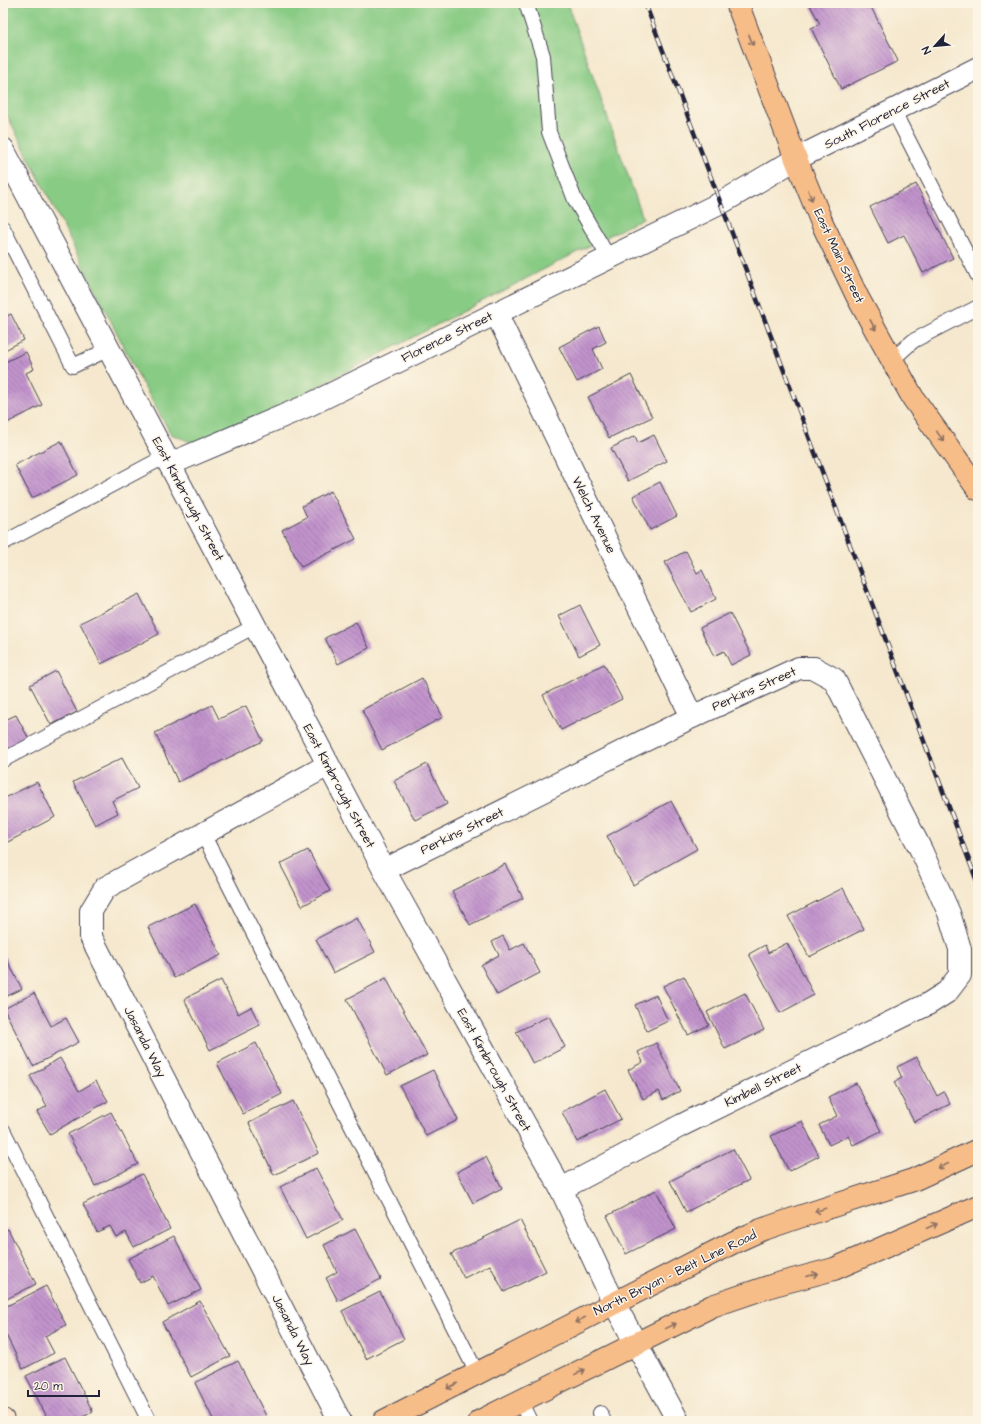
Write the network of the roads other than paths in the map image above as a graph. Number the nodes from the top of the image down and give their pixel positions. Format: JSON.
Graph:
{"nodes":[{"id":1,"x":526,"y":3,"type":"edge"},
{"id":2,"x":737,"y":3,"type":"edge"},
{"id":3,"x":978,"y":68,"type":"edge"},
{"id":4,"x":893,"y":110,"type":"junction"},
{"id":5,"x":3,"y":148,"type":"edge"},
{"id":6,"x":796,"y":159,"type":"junction"},
{"id":7,"x":720,"y":203,"type":"joint"},
{"id":8,"x":3,"y":228,"type":"edge"},
{"id":9,"x":609,"y":258,"type":"junction"},
{"id":10,"x":978,"y":276,"type":"edge"},
{"id":11,"x":978,"y":307,"type":"edge"},
{"id":12,"x":496,"y":313,"type":"junction"},
{"id":13,"x":109,"y":349,"type":"junction"},
{"id":14,"x":892,"y":360,"type":"junction"},
{"id":15,"x":168,"y":460,"type":"junction"},
{"id":16,"x":978,"y":489,"type":"edge"},
{"id":17,"x":3,"y":543,"type":"edge"},
{"id":18,"x":255,"y":626,"type":"junction"},
{"id":19,"x":692,"y":717,"type":"junction"},
{"id":20,"x":3,"y":760,"type":"edge"},
{"id":21,"x":328,"y":765,"type":"junction"},
{"id":22,"x":204,"y":834,"type":"junction"},
{"id":23,"x":384,"y":870,"type":"junction"},
{"id":24,"x":960,"y":975,"type":"joint"},
{"id":25,"x":3,"y":1130,"type":"edge"},
{"id":26,"x":978,"y":1150,"type":"edge"},
{"id":27,"x":560,"y":1189,"type":"junction"},
{"id":28,"x":978,"y":1206,"type":"edge"},
{"id":29,"x":614,"y":1303,"type":"junction"},
{"id":30,"x":636,"y":1344,"type":"junction"},
{"id":31,"x":477,"y":1373,"type":"junction"},
{"id":32,"x":520,"y":1401,"type":"junction"},
{"id":33,"x":149,"y":1421,"type":"edge"},
{"id":34,"x":340,"y":1421,"type":"edge"},
{"id":35,"x":384,"y":1421,"type":"edge"},
{"id":36,"x":480,"y":1421,"type":"edge"},
{"id":37,"x":530,"y":1421,"type":"edge"},
{"id":38,"x":678,"y":1421,"type":"edge"}],
"edges":[{"from":1,"to":9,"type":"lane"},
{"from":2,"to":6,"type":"main road","name":"East Main Street","one_way":true},
{"from":3,"to":4,"type":"street","name":"South Florence Street"},
{"from":4,"to":6,"type":"street","name":"South Florence Street"},
{"from":4,"to":10,"type":"lane"},
{"from":5,"to":13,"type":"street","name":"East Kimbrough Street"},
{"from":6,"to":7,"type":"street","name":"South Florence Street"},
{"from":6,"to":9,"type":"street"},
{"from":6,"to":14,"type":"main road","name":"East Main Street","one_way":true},
{"from":7,"to":9,"type":"street","name":"Florence Street"},
{"from":8,"to":13,"type":"lane"},
{"from":9,"to":12,"type":"street","name":"Florence Street"},
{"from":11,"to":14,"type":"lane"},
{"from":12,"to":15,"type":"street","name":"Florence Street"},
{"from":12,"to":19,"type":"street","name":"Welch Avenue"},
{"from":13,"to":15,"type":"street","name":"East Kimbrough Street"},
{"from":14,"to":16,"type":"main road","name":"East Main Street","one_way":true},
{"from":15,"to":17,"type":"lane"},
{"from":15,"to":18,"type":"street","name":"East Kimbrough Street"},
{"from":18,"to":20,"type":"lane"},
{"from":18,"to":21,"type":"street","name":"East Kimbrough Street"},
{"from":19,"to":23,"type":"street","name":"Perkins Street"},
{"from":19,"to":24,"type":"street","name":"Perkins Street"},
{"from":21,"to":22,"type":"street","name":"Jasanda Way"},
{"from":21,"to":23,"type":"street","name":"East Kimbrough Street"},
{"from":22,"to":31,"type":"lane"},
{"from":22,"to":34,"type":"street","name":"Jasanda Way"},
{"from":23,"to":27,"type":"street","name":"East Kimbrough Street"},
{"from":24,"to":27,"type":"street","name":"Kimbell Street"},
{"from":25,"to":33,"type":"lane"},
{"from":26,"to":29,"type":"main road","name":"North Bryan - Belt Line Road","one_way":true},
{"from":27,"to":29,"type":"street","name":"East Kimbrough Street"},
{"from":30,"to":28,"type":"main road","one_way":true},
{"from":29,"to":30,"type":"street","name":"East Kimbrough Street"},
{"from":29,"to":31,"type":"main road","name":"North Bryan - Belt Line Road","one_way":true},
{"from":32,"to":30,"type":"main road","one_way":true},
{"from":30,"to":38,"type":"street","name":"East Kimbrough Street"},
{"from":31,"to":35,"type":"main road","name":"North Bryan - Belt Line Road","one_way":true},
{"from":32,"to":36,"type":"main road"},
{"from":32,"to":37,"type":"lane"}]}
